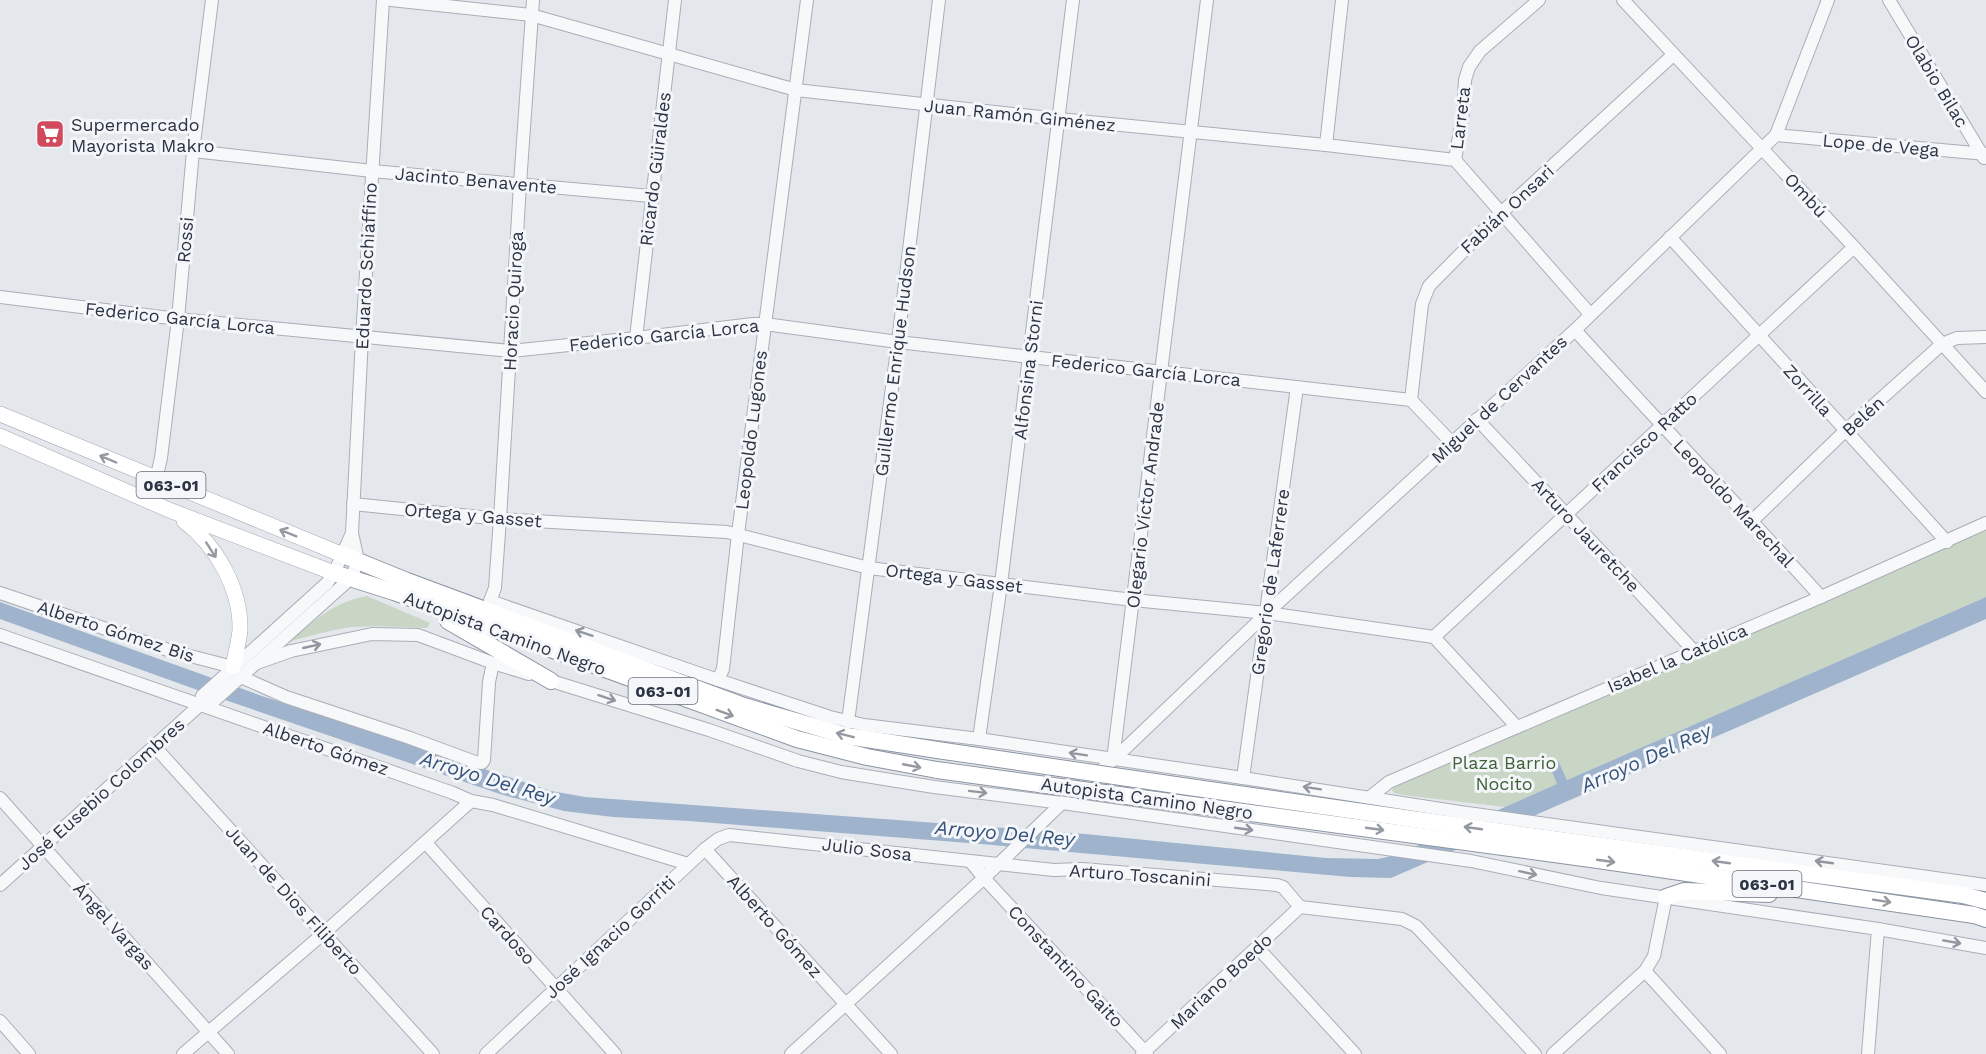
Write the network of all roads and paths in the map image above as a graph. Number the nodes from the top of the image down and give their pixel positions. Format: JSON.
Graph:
{"nodes":[{"id":1,"x":212,"y":0,"type":"edge"},
{"id":2,"x":383,"y":0,"type":"edge"},
{"id":3,"x":391,"y":0,"type":"edge"},
{"id":4,"x":533,"y":0,"type":"edge"},
{"id":5,"x":675,"y":0,"type":"edge"},
{"id":6,"x":807,"y":0,"type":"edge"},
{"id":7,"x":939,"y":0,"type":"edge"},
{"id":8,"x":1073,"y":0,"type":"edge"},
{"id":9,"x":1207,"y":0,"type":"edge"},
{"id":10,"x":1342,"y":0,"type":"edge"},
{"id":11,"x":1539,"y":0,"type":"edge"},
{"id":12,"x":1623,"y":0,"type":"edge"},
{"id":13,"x":1828,"y":0,"type":"edge"},
{"id":14,"x":1889,"y":0,"type":"edge"},
{"id":15,"x":531,"y":15,"type":"junction"},
{"id":16,"x":669,"y":54,"type":"junction"},
{"id":17,"x":1674,"y":55,"type":"junction"},
{"id":18,"x":796,"y":90,"type":"junction"},
{"id":19,"x":926,"y":105,"type":"junction"},
{"id":20,"x":1059,"y":119,"type":"junction"},
{"id":21,"x":1189,"y":132,"type":"junction"},
{"id":22,"x":1776,"y":135,"type":"junction"},
{"id":23,"x":1326,"y":145,"type":"junction"},
{"id":24,"x":1762,"y":148,"type":"junction"},
{"id":25,"x":193,"y":151,"type":"junction"},
{"id":26,"x":1984,"y":156,"type":"edge"},
{"id":27,"x":1455,"y":160,"type":"junction"},
{"id":28,"x":372,"y":171,"type":"junction"},
{"id":29,"x":520,"y":184,"type":"junction"},
{"id":30,"x":651,"y":196,"type":"junction"},
{"id":31,"x":1501,"y":213,"type":"junction"},
{"id":32,"x":1670,"y":237,"type":"junction"},
{"id":33,"x":1854,"y":247,"type":"junction"},
{"id":34,"x":0,"y":297,"type":"edge"},
{"id":35,"x":1590,"y":314,"type":"junction"},
{"id":36,"x":178,"y":319,"type":"junction"},
{"id":37,"x":765,"y":324,"type":"junction"},
{"id":38,"x":1575,"y":330,"type":"junction"},
{"id":39,"x":1759,"y":336,"type":"junction"},
{"id":40,"x":1986,"y":337,"type":"edge"},
{"id":41,"x":362,"y":338,"type":"junction"},
{"id":42,"x":636,"y":338,"type":"junction"},
{"id":43,"x":898,"y":342,"type":"junction"},
{"id":44,"x":1942,"y":344,"type":"junction"},
{"id":45,"x":511,"y":351,"type":"junction"},
{"id":46,"x":1029,"y":357,"type":"junction"},
{"id":47,"x":1161,"y":371,"type":"junction"},
{"id":48,"x":1297,"y":387,"type":"junction"},
{"id":49,"x":1986,"y":392,"type":"edge"},
{"id":50,"x":1411,"y":400,"type":"junction"},
{"id":51,"x":0,"y":407,"type":"edge"},
{"id":52,"x":0,"y":414,"type":"edge"},
{"id":53,"x":1477,"y":419,"type":"junction"},
{"id":54,"x":1661,"y":425,"type":"junction"},
{"id":55,"x":42,"y":431,"type":"junction"},
{"id":56,"x":1845,"y":431,"type":"junction"},
{"id":57,"x":0,"y":436,"type":"edge"},
{"id":58,"x":1452,"y":443,"type":"junction"},
{"id":59,"x":156,"y":479,"type":"junction"},
{"id":60,"x":354,"y":504,"type":"junction"},
{"id":61,"x":170,"y":510,"type":"junction"},
{"id":62,"x":1567,"y":514,"type":"junction"},
{"id":63,"x":500,"y":519,"type":"junction"},
{"id":64,"x":1752,"y":521,"type":"junction"},
{"id":65,"x":1986,"y":523,"type":"edge"},
{"id":66,"x":738,"y":534,"type":"junction"},
{"id":67,"x":1947,"y":542,"type":"junction"},
{"id":68,"x":350,"y":558,"type":"junction"},
{"id":69,"x":868,"y":568,"type":"junction"},
{"id":70,"x":334,"y":573,"type":"junction"},
{"id":71,"x":351,"y":578,"type":"junction"},
{"id":72,"x":1001,"y":584,"type":"junction"},
{"id":73,"x":400,"y":587,"type":"junction"},
{"id":74,"x":0,"y":593,"type":"edge"},
{"id":75,"x":1821,"y":597,"type":"junction"},
{"id":76,"x":1133,"y":600,"type":"junction"},
{"id":77,"x":490,"y":601,"type":"junction"},
{"id":78,"x":1267,"y":613,"type":"junction"},
{"id":79,"x":0,"y":635,"type":"edge"},
{"id":80,"x":1434,"y":637,"type":"junction"},
{"id":81,"x":1694,"y":651,"type":"junction"},
{"id":82,"x":257,"y":663,"type":"junction"},
{"id":83,"x":493,"y":663,"type":"junction"},
{"id":84,"x":233,"y":676,"type":"junction"},
{"id":85,"x":718,"y":680,"type":"junction"},
{"id":86,"x":551,"y":681,"type":"junction"},
{"id":87,"x":201,"y":700,"type":"junction"},
{"id":88,"x":848,"y":722,"type":"junction"},
{"id":89,"x":1517,"y":727,"type":"junction"},
{"id":90,"x":979,"y":739,"type":"junction"},
{"id":91,"x":156,"y":747,"type":"junction"},
{"id":92,"x":1113,"y":759,"type":"junction"},
{"id":93,"x":1243,"y":778,"type":"junction"},
{"id":94,"x":1194,"y":796,"type":"junction"},
{"id":95,"x":1370,"y":797,"type":"junction"},
{"id":96,"x":0,"y":798,"type":"edge"},
{"id":97,"x":471,"y":801,"type":"junction"},
{"id":98,"x":1062,"y":802,"type":"junction"},
{"id":99,"x":741,"y":835,"type":"joint"},
{"id":100,"x":1550,"y":839,"type":"junction"},
{"id":101,"x":426,"y":843,"type":"junction"},
{"id":102,"x":42,"y":846,"type":"junction"},
{"id":103,"x":705,"y":849,"type":"junction"},
{"id":104,"x":970,"y":861,"type":"junction"},
{"id":105,"x":688,"y":864,"type":"junction"},
{"id":106,"x":997,"y":864,"type":"junction"},
{"id":107,"x":984,"y":878,"type":"junction"},
{"id":108,"x":0,"y":885,"type":"edge"},
{"id":109,"x":1986,"y":885,"type":"edge"},
{"id":110,"x":1852,"y":896,"type":"junction"},
{"id":111,"x":1666,"y":897,"type":"junction"},
{"id":112,"x":1986,"y":901,"type":"edge"},
{"id":113,"x":1300,"y":907,"type":"junction"},
{"id":114,"x":1986,"y":919,"type":"edge"},
{"id":115,"x":1878,"y":929,"type":"junction"},
{"id":116,"x":324,"y":933,"type":"junction"},
{"id":117,"x":1258,"y":948,"type":"junction"},
{"id":118,"x":1986,"y":948,"type":"edge"},
{"id":119,"x":1645,"y":971,"type":"junction"},
{"id":120,"x":556,"y":989,"type":"junction"},
{"id":121,"x":846,"y":1004,"type":"junction"},
{"id":122,"x":0,"y":1021,"type":"edge"},
{"id":123,"x":208,"y":1031,"type":"junction"},
{"id":124,"x":1145,"y":1053,"type":"edge"},
{"id":125,"x":29,"y":1054,"type":"edge"},
{"id":126,"x":183,"y":1054,"type":"edge"},
{"id":127,"x":228,"y":1054,"type":"edge"},
{"id":128,"x":433,"y":1054,"type":"edge"},
{"id":129,"x":486,"y":1054,"type":"edge"},
{"id":130,"x":615,"y":1054,"type":"edge"},
{"id":131,"x":791,"y":1054,"type":"edge"},
{"id":132,"x":891,"y":1054,"type":"edge"},
{"id":133,"x":1354,"y":1054,"type":"edge"},
{"id":134,"x":1535,"y":1054,"type":"edge"},
{"id":135,"x":1553,"y":1054,"type":"edge"},
{"id":136,"x":1720,"y":1054,"type":"edge"},
{"id":137,"x":1868,"y":1054,"type":"edge"}],
"edges":[{"from":1,"to":25,"type":"street","name":"Rossi"},
{"from":2,"to":28,"type":"street","name":"Eduardo Schiaffino"},
{"from":3,"to":15,"type":"street","name":"Juan Ramón Giménez"},
{"from":4,"to":15,"type":"street","name":"Horacio Quiroga"},
{"from":5,"to":16,"type":"street","name":"Ricardo Güiraldes"},
{"from":6,"to":18,"type":"street","name":"Leopoldo Lugones"},
{"from":7,"to":19,"type":"street","name":"Guillermo Enrique Hudson"},
{"from":8,"to":20,"type":"street","name":"Alfonsina Storni"},
{"from":9,"to":21,"type":"street","name":"Olegario Víctor Andrade"},
{"from":10,"to":23,"type":"street"},
{"from":11,"to":27,"type":"street","name":"Larreta"},
{"from":12,"to":17,"type":"street","name":"Ombú"},
{"from":13,"to":22,"type":"street","name":"Miguel de Cervantes"},
{"from":14,"to":26,"type":"street","name":"Olabio Bilac"},
{"from":15,"to":16,"type":"street","name":"Juan Ramón Giménez"},
{"from":15,"to":29,"type":"street","name":"Horacio Quiroga"},
{"from":16,"to":18,"type":"street","name":"Juan Ramón Giménez"},
{"from":16,"to":30,"type":"street","name":"Ricardo Güiraldes"},
{"from":17,"to":24,"type":"street","name":"Ombú"},
{"from":17,"to":31,"type":"street","name":"Fabián Onsari"},
{"from":18,"to":19,"type":"street","name":"Juan Ramón Giménez"},
{"from":18,"to":37,"type":"street","name":"Leopoldo Lugones"},
{"from":19,"to":20,"type":"street","name":"Juan Ramón Giménez"},
{"from":19,"to":43,"type":"street","name":"Guillermo Enrique Hudson"},
{"from":20,"to":21,"type":"street","name":"Juan Ramón Giménez"},
{"from":20,"to":46,"type":"street","name":"Alfonsina Storni"},
{"from":21,"to":23,"type":"street","name":"Juan Ramón Giménez"},
{"from":21,"to":47,"type":"street","name":"Olegario Víctor Andrade"},
{"from":22,"to":24,"type":"street","name":"Miguel de Cervantes"},
{"from":22,"to":26,"type":"street","name":"Lope de Vega"},
{"from":23,"to":27,"type":"street","name":"Juan Ramón Giménez"},
{"from":24,"to":32,"type":"street","name":"Miguel de Cervantes"},
{"from":24,"to":33,"type":"street","name":"Ombú"},
{"from":25,"to":28,"type":"street","name":"Jacinto Benavente"},
{"from":25,"to":36,"type":"street","name":"Rossi"},
{"from":27,"to":31,"type":"street"},
{"from":28,"to":29,"type":"street","name":"Jacinto Benavente"},
{"from":28,"to":41,"type":"street","name":"Eduardo Schiaffino"},
{"from":29,"to":30,"type":"street","name":"Jacinto Benavente"},
{"from":29,"to":45,"type":"street","name":"Horacio Quiroga"},
{"from":30,"to":42,"type":"street","name":"Ricardo Güiraldes"},
{"from":31,"to":35,"type":"street"},
{"from":31,"to":50,"type":"street","name":"Fabián Onsari"},
{"from":32,"to":35,"type":"street","name":"Miguel de Cervantes"},
{"from":32,"to":39,"type":"street","name":"Zorrilla"},
{"from":33,"to":39,"type":"street","name":"Francisco Ratto"},
{"from":33,"to":44,"type":"street","name":"Ombú"},
{"from":34,"to":36,"type":"street","name":"Federico García Lorca"},
{"from":35,"to":38,"type":"street","name":"Miguel de Cervantes"},
{"from":36,"to":41,"type":"street","name":"Federico García Lorca"},
{"from":36,"to":59,"type":"street","name":"Rossi"},
{"from":37,"to":42,"type":"street","name":"Federico García Lorca"},
{"from":37,"to":43,"type":"street","name":"Federico García Lorca"},
{"from":37,"to":66,"type":"street","name":"Leopoldo Lugones"},
{"from":38,"to":53,"type":"street","name":"Miguel de Cervantes"},
{"from":38,"to":54,"type":"street","name":"Leopoldo Marechal"},
{"from":39,"to":54,"type":"street","name":"Francisco Ratto"},
{"from":39,"to":56,"type":"street","name":"Zorrilla"},
{"from":40,"to":44,"type":"street","name":"Belén"},
{"from":41,"to":45,"type":"street","name":"Federico García Lorca"},
{"from":41,"to":60,"type":"street","name":"Eduardo Schiaffino"},
{"from":42,"to":45,"type":"street","name":"Federico García Lorca"},
{"from":43,"to":46,"type":"street","name":"Federico García Lorca"},
{"from":43,"to":69,"type":"street","name":"Guillermo Enrique Hudson"},
{"from":44,"to":49,"type":"street","name":"Ombú"},
{"from":44,"to":56,"type":"street","name":"Belén"},
{"from":45,"to":63,"type":"street","name":"Horacio Quiroga"},
{"from":46,"to":47,"type":"street","name":"Federico García Lorca"},
{"from":46,"to":72,"type":"street","name":"Alfonsina Storni"},
{"from":47,"to":48,"type":"street","name":"Federico García Lorca"},
{"from":47,"to":76,"type":"street","name":"Olegario Víctor Andrade"},
{"from":48,"to":50,"type":"street","name":"Federico García Lorca"},
{"from":48,"to":78,"type":"street","name":"Gregorio de Laferrere"},
{"from":50,"to":58,"type":"street"},
{"from":51,"to":55,"type":"street"},
{"from":52,"to":55,"type":"main road","number":"063-01"},
{"from":53,"to":58,"type":"street","name":"Miguel de Cervantes"},
{"from":53,"to":62,"type":"street","name":"Arturo Jauretche"},
{"from":54,"to":62,"type":"street","name":"Francisco Ratto"},
{"from":54,"to":64,"type":"street","name":"Leopoldo Marechal"},
{"from":59,"to":55,"type":"main road","number":"063-01","one_way":true},
{"from":56,"to":64,"type":"street","name":"Belén"},
{"from":56,"to":67,"type":"street","name":"Zorrilla"},
{"from":57,"to":61,"type":"main road","number":"063-01"},
{"from":58,"to":78,"type":"street","name":"Miguel de Cervantes"},
{"from":68,"to":59,"type":"main road","number":"063-01","one_way":true},
{"from":60,"to":63,"type":"street","name":"Ortega y Gasset"},
{"from":60,"to":68,"type":"street","name":"Eduardo Schiaffino"},
{"from":61,"to":70,"type":"main road","number":"063-01"},
{"from":61,"to":84,"type":"main road","one_way":true},
{"from":62,"to":80,"type":"street","name":"Francisco Ratto"},
{"from":62,"to":81,"type":"street","name":"Arturo Jauretche"},
{"from":63,"to":66,"type":"street","name":"Ortega y Gasset"},
{"from":63,"to":77,"type":"street","name":"Horacio Quiroga"},
{"from":64,"to":75,"type":"street","name":"Leopoldo Marechal"},
{"from":65,"to":67,"type":"street","name":"Isabel la Católica"},
{"from":66,"to":69,"type":"street","name":"Ortega y Gasset"},
{"from":66,"to":85,"type":"street","name":"Leopoldo Lugones"},
{"from":67,"to":75,"type":"street","name":"Isabel la Católica"},
{"from":68,"to":70,"type":"street","name":"José Eusebio Colombres"},
{"from":68,"to":71,"type":"street","name":"José Eusebio Colombres"},
{"from":68,"to":73,"type":"highway","name":"Autopista Camino Negro","number":"063-01"},
{"from":69,"to":72,"type":"street","name":"Ortega y Gasset"},
{"from":69,"to":88,"type":"street","name":"Guillermo Enrique Hudson"},
{"from":70,"to":71,"type":"highway","name":"Autopista Camino Negro","number":"063-01"},
{"from":70,"to":84,"type":"street","name":"José Eusebio Colombres"},
{"from":71,"to":73,"type":"highway","name":"Autopista Camino Negro","number":"063-01"},
{"from":71,"to":82,"type":"street","name":"José Eusebio Colombres"},
{"from":72,"to":76,"type":"street","name":"Ortega y Gasset"},
{"from":72,"to":90,"type":"street","name":"Alfonsina Storni"},
{"from":73,"to":77,"type":"highway"},
{"from":73,"to":86,"type":"highway"},
{"from":94,"to":73,"type":"highway","name":"Autopista Camino Negro","number":"063-01","one_way":true,"bridge":true},
{"from":73,"to":94,"type":"highway","name":"Autopista Camino Negro","number":"063-01","one_way":true,"bridge":true},
{"from":74,"to":84,"type":"street","name":"Alberto Gómez Bis"},
{"from":75,"to":81,"type":"street","name":"Isabel la Católica"},
{"from":76,"to":78,"type":"street","name":"Ortega y Gasset"},
{"from":76,"to":92,"type":"street","name":"Olegario Víctor Andrade"},
{"from":85,"to":77,"type":"street","one_way":true},
{"from":78,"to":80,"type":"street","name":"Ortega y Gasset"},
{"from":78,"to":92,"type":"street","name":"Miguel de Cervantes"},
{"from":78,"to":93,"type":"street","name":"Gregorio de Laferrere"},
{"from":79,"to":87,"type":"street","name":"Alberto Gómez"},
{"from":80,"to":89,"type":"street"},
{"from":81,"to":89,"type":"street","name":"Isabel la Católica"},
{"from":82,"to":83,"type":"street","one_way":true},
{"from":82,"to":84,"type":"street","name":"José Eusebio Colombres"},
{"from":83,"to":84,"type":"street","name":"Alberto Gómez Bis"},
{"from":83,"to":86,"type":"street"},
{"from":84,"to":87,"type":"street","name":"José Eusebio Colombres"},
{"from":84,"to":87,"type":"street","name":"José Eusebio Colombres"},
{"from":85,"to":88,"type":"street"},
{"from":86,"to":98,"type":"street","one_way":true},
{"from":87,"to":91,"type":"street","name":"José Eusebio Colombres"},
{"from":87,"to":97,"type":"street","name":"Alberto Gómez"},
{"from":88,"to":90,"type":"street"},
{"from":89,"to":95,"type":"street","name":"Isabel la Católica"},
{"from":92,"to":90,"type":"street","one_way":true},
{"from":91,"to":102,"type":"street","name":"José Eusebio Colombres"},
{"from":91,"to":116,"type":"street","name":"Juan de Dios Filiberto"},
{"from":92,"to":93,"type":"street"},
{"from":92,"to":98,"type":"street","name":"Miguel de Cervantes"},
{"from":95,"to":93,"type":"street","one_way":true},
{"from":100,"to":94,"type":"highway","name":"Autopista Camino Negro","number":"063-01","one_way":true},
{"from":94,"to":100,"type":"highway","name":"Autopista Camino Negro","number":"063-01","one_way":true},
{"from":95,"to":100,"type":"street"},
{"from":96,"to":102,"type":"street","name":"Ángel Vargas"},
{"from":97,"to":101,"type":"street"},
{"from":97,"to":105,"type":"street","name":"Alberto Gómez"},
{"from":98,"to":106,"type":"street","name":"Miguel de Cervantes"},
{"from":98,"to":111,"type":"street","one_way":true},
{"from":99,"to":103,"type":"street","name":"José Ignacio Gorriti"},
{"from":99,"to":104,"type":"street","name":"Julio Sosa"},
{"from":109,"to":100,"type":"street","one_way":true},
{"from":100,"to":110,"type":"highway","name":"Autopista Camino Negro","number":"063-01","one_way":true},
{"from":112,"to":100,"type":"highway","name":"Autopista Camino Negro","number":"063-01","one_way":true},
{"from":101,"to":116,"type":"street"},
{"from":101,"to":120,"type":"street","name":"Cardoso"},
{"from":102,"to":108,"type":"street","name":"José Eusebio Colombres"},
{"from":102,"to":123,"type":"street","name":"Ángel Vargas"},
{"from":103,"to":105,"type":"street","name":"José Ignacio Gorriti"},
{"from":103,"to":121,"type":"street","name":"Alberto Gómez"},
{"from":104,"to":106,"type":"street","name":"Arturo Toscanini"},
{"from":104,"to":107,"type":"street"},
{"from":105,"to":120,"type":"street","name":"José Ignacio Gorriti"},
{"from":106,"to":107,"type":"street","name":"Miguel de Cervantes"},
{"from":106,"to":113,"type":"street","name":"Arturo Toscanini"},
{"from":107,"to":121,"type":"street","name":"Miguel de Cervantes"},
{"from":107,"to":124,"type":"street","name":"Constantino Gaito"},
{"from":110,"to":111,"type":"highway"},
{"from":110,"to":114,"type":"highway","name":"Autopista Camino Negro","number":"063-01","one_way":true},
{"from":111,"to":115,"type":"street"},
{"from":111,"to":119,"type":"street"},
{"from":113,"to":117,"type":"street","name":"Mariano Boedo"},
{"from":113,"to":134,"type":"street"},
{"from":115,"to":118,"type":"street","one_way":true},
{"from":115,"to":137,"type":"street"},
{"from":116,"to":123,"type":"street"},
{"from":116,"to":128,"type":"street","name":"Juan de Dios Filiberto"},
{"from":117,"to":124,"type":"street","name":"Mariano Boedo"},
{"from":117,"to":133,"type":"street"},
{"from":119,"to":135,"type":"street"},
{"from":119,"to":136,"type":"street"},
{"from":120,"to":129,"type":"street","name":"José Ignacio Gorriti"},
{"from":120,"to":130,"type":"street","name":"Cardoso"},
{"from":121,"to":131,"type":"street","name":"Miguel de Cervantes"},
{"from":121,"to":132,"type":"street","name":"Alberto Gómez"},
{"from":122,"to":125,"type":"street"},
{"from":123,"to":126,"type":"street"},
{"from":123,"to":127,"type":"street","name":"Ángel Vargas"}]}
